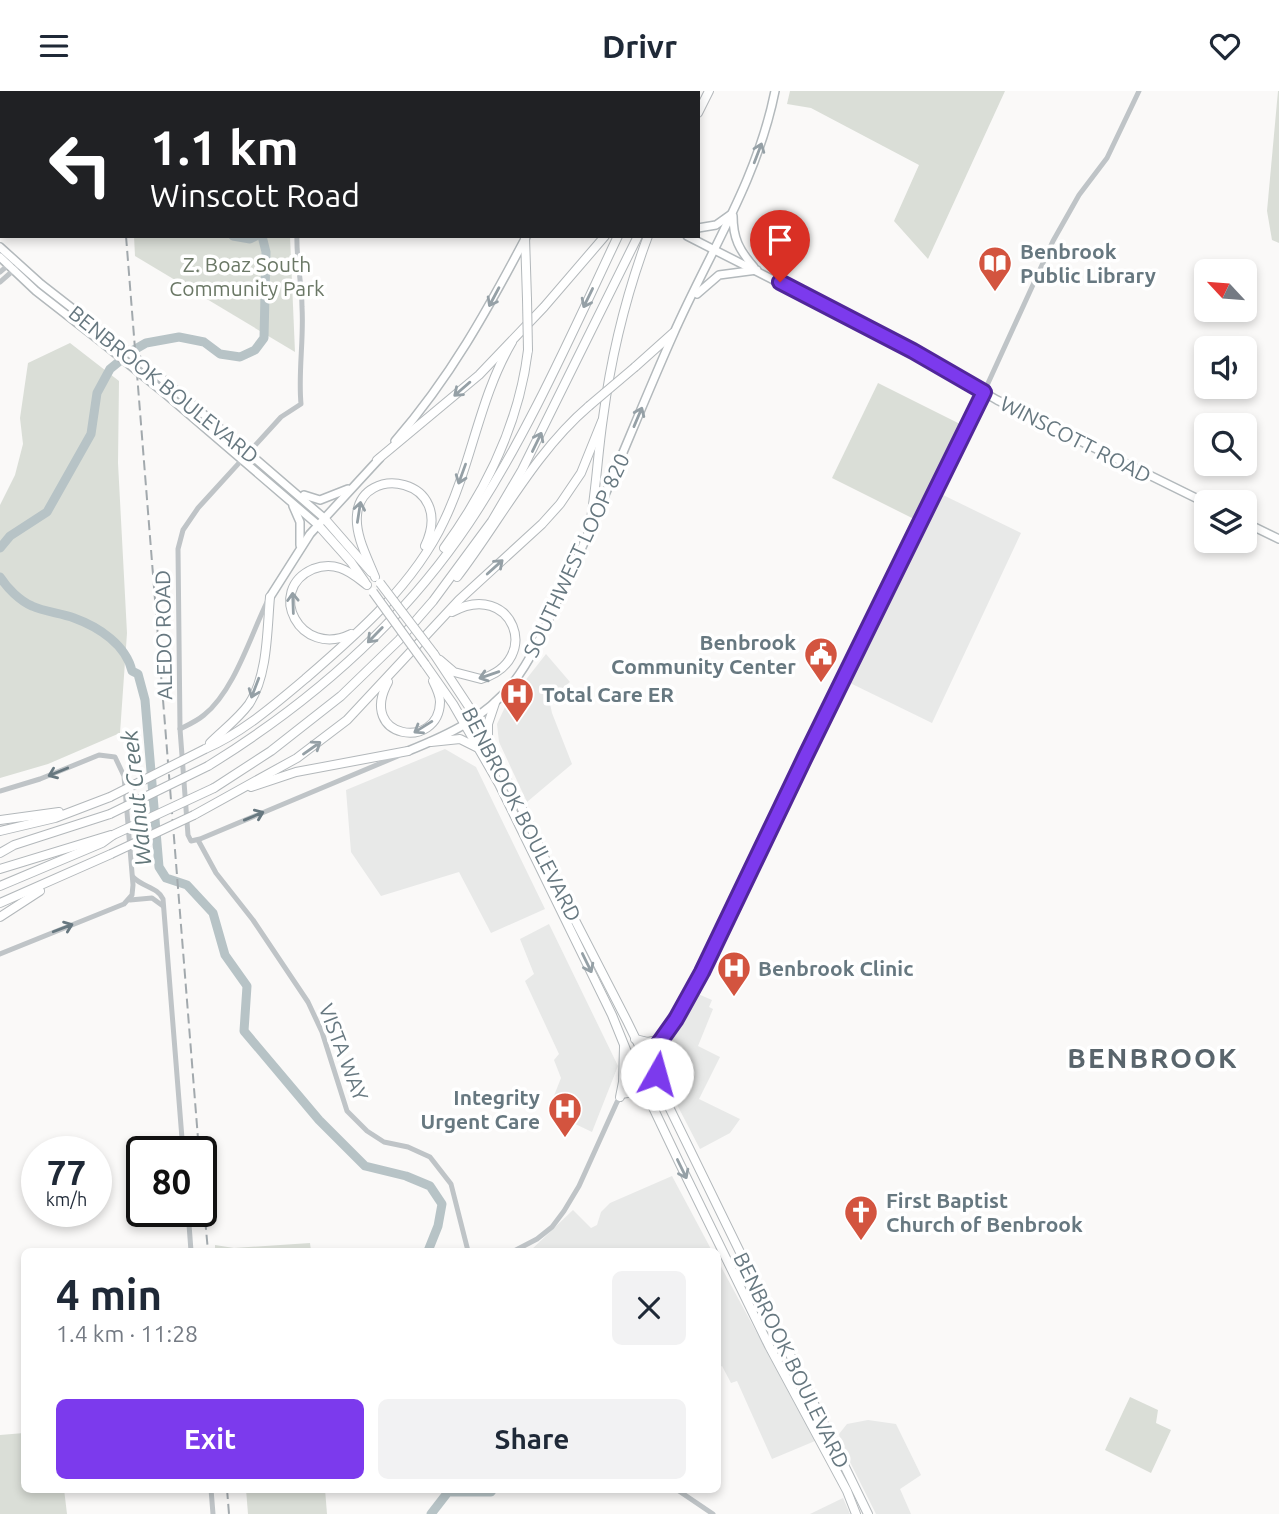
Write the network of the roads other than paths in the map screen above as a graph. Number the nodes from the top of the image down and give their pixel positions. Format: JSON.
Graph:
{"nodes":[{"id":1,"x":709,"y":91,"type":"edge"},
{"id":2,"x":775,"y":91,"type":"edge"},
{"id":3,"x":1139,"y":91,"type":"edge"},
{"id":4,"x":700,"y":109,"type":"edge"},
{"id":5,"x":733,"y":212,"type":"junction"},
{"id":6,"x":700,"y":228,"type":"edge"},
{"id":7,"x":297,"y":238,"type":"edge"},
{"id":8,"x":525,"y":238,"type":"edge"},
{"id":9,"x":526,"y":238,"type":"edge"},
{"id":10,"x":604,"y":238,"type":"edge"},
{"id":11,"x":617,"y":238,"type":"edge"},
{"id":12,"x":637,"y":238,"type":"edge"},
{"id":13,"x":647,"y":238,"type":"edge"},
{"id":14,"x":691,"y":238,"type":"edge"},
{"id":15,"x":0,"y":247,"type":"edge"},
{"id":16,"x":715,"y":250,"type":"junction"},
{"id":17,"x":0,"y":257,"type":"edge"},
{"id":18,"x":14,"y":265,"type":"junction"},
{"id":19,"x":757,"y":270,"type":"junction"},
{"id":20,"x":0,"y":272,"type":"edge"},
{"id":21,"x":0,"y":282,"type":"edge"},
{"id":22,"x":689,"y":303,"type":"junction"},
{"id":23,"x":673,"y":334,"type":"junction"},
{"id":24,"x":512,"y":342,"type":"junction"},
{"id":25,"x":984,"y":392,"type":"junction"},
{"id":26,"x":602,"y":421,"type":"junction"},
{"id":27,"x":250,"y":453,"type":"junction"},
{"id":28,"x":377,"y":460,"type":"junction"},
{"id":29,"x":243,"y":461,"type":"junction"},
{"id":30,"x":288,"y":485,"type":"junction"},
{"id":31,"x":352,"y":487,"type":"junction"},
{"id":32,"x":286,"y":497,"type":"junction"},
{"id":33,"x":1194,"y":497,"type":"edge"},
{"id":34,"x":321,"y":521,"type":"junction"},
{"id":35,"x":1257,"y":528,"type":"edge"},
{"id":36,"x":588,"y":536,"type":"junction"},
{"id":37,"x":1279,"y":539,"type":"edge"},
{"id":38,"x":300,"y":548,"type":"junction"},
{"id":39,"x":437,"y":566,"type":"junction"},
{"id":40,"x":411,"y":573,"type":"junction"},
{"id":41,"x":378,"y":580,"type":"junction"},
{"id":42,"x":370,"y":589,"type":"junction"},
{"id":43,"x":270,"y":597,"type":"junction"},
{"id":44,"x":433,"y":601,"type":"junction"},
{"id":45,"x":446,"y":615,"type":"junction"},
{"id":46,"x":360,"y":630,"type":"junction"},
{"id":47,"x":434,"y":655,"type":"junction"},
{"id":48,"x":427,"y":666,"type":"junction"},
{"id":49,"x":392,"y":673,"type":"junction"},
{"id":50,"x":495,"y":703,"type":"junction"},
{"id":51,"x":477,"y":719,"type":"junction"},
{"id":52,"x":466,"y":725,"type":"junction"},
{"id":53,"x":180,"y":729,"type":"junction"},
{"id":54,"x":430,"y":742,"type":"junction"},
{"id":55,"x":205,"y":749,"type":"junction"},
{"id":56,"x":481,"y":750,"type":"junction"},
{"id":57,"x":408,"y":751,"type":"junction"},
{"id":58,"x":492,"y":754,"type":"junction"},
{"id":59,"x":0,"y":791,"type":"edge"},
{"id":60,"x":232,"y":795,"type":"junction"},
{"id":61,"x":69,"y":811,"type":"junction"},
{"id":62,"x":0,"y":820,"type":"edge"},
{"id":63,"x":0,"y":831,"type":"edge"},
{"id":64,"x":113,"y":835,"type":"junction"},
{"id":65,"x":198,"y":840,"type":"junction"},
{"id":66,"x":191,"y":841,"type":"joint"},
{"id":67,"x":14,"y":845,"type":"junction"},
{"id":68,"x":0,"y":846,"type":"edge"},
{"id":69,"x":0,"y":853,"type":"edge"},
{"id":70,"x":0,"y":869,"type":"edge"},
{"id":71,"x":63,"y":877,"type":"junction"},
{"id":72,"x":133,"y":877,"type":"junction"},
{"id":73,"x":0,"y":886,"type":"edge"},
{"id":74,"x":559,"y":896,"type":"junction"},
{"id":75,"x":129,"y":900,"type":"junction"},
{"id":76,"x":0,"y":903,"type":"edge"},
{"id":77,"x":164,"y":909,"type":"junction"},
{"id":78,"x":0,"y":917,"type":"edge"},
{"id":79,"x":0,"y":954,"type":"edge"},
{"id":80,"x":635,"y":1039,"type":"junction"},
{"id":81,"x":660,"y":1041,"type":"junction"},
{"id":82,"x":624,"y":1045,"type":"junction"},
{"id":83,"x":645,"y":1061,"type":"junction"},
{"id":84,"x":636,"y":1072,"type":"junction"},
{"id":85,"x":660,"y":1093,"type":"junction"},
{"id":86,"x":621,"y":1095,"type":"junction"},
{"id":87,"x":649,"y":1098,"type":"junction"},
{"id":88,"x":182,"y":1136,"type":"edge"},
{"id":89,"x":189,"y":1227,"type":"edge"},
{"id":90,"x":191,"y":1248,"type":"edge"},
{"id":91,"x":467,"y":1248,"type":"edge"},
{"id":92,"x":520,"y":1248,"type":"edge"},
{"id":93,"x":211,"y":1493,"type":"edge"},
{"id":94,"x":682,"y":1493,"type":"edge"},
{"id":95,"x":213,"y":1514,"type":"edge"},
{"id":96,"x":713,"y":1514,"type":"edge"},
{"id":97,"x":856,"y":1514,"type":"edge"},
{"id":98,"x":868,"y":1514,"type":"edge"}],
"edges":[{"from":1,"to":4,"type":"highway"},
{"from":5,"to":2,"type":"main road","name":"SOUTHWEST LOOP 820","one_way":true},
{"from":3,"to":25,"type":"street"},
{"from":5,"to":6,"type":"main road"},
{"from":5,"to":16,"type":"main road","name":"SOUTHWEST LOOP 820"},
{"from":5,"to":19,"type":"main road"},
{"from":7,"to":27,"type":"street","name":"ALEDO ROAD"},
{"from":8,"to":28,"type":"main road","one_way":true},
{"from":9,"to":39,"type":"highway","bridge":true},
{"from":10,"to":24,"type":"highway"},
{"from":11,"to":39,"type":"highway","one_way":true},
{"from":44,"to":12,"type":"highway","one_way":true},
{"from":13,"to":26,"type":"highway"},
{"from":14,"to":16,"type":"main road","name":"WINSCOTT ROAD"},
{"from":15,"to":18,"type":"main road","name":"BENBROOK BOULEVARD"},
{"from":16,"to":19,"type":"main road","name":"WINSCOTT ROAD"},
{"from":16,"to":22,"type":"main road","name":"SOUTHWEST LOOP 820"},
{"from":17,"to":18,"type":"main road","name":"BENBROOK BOULEVARD"},
{"from":18,"to":20,"type":"street"},
{"from":18,"to":21,"type":"street"},
{"from":18,"to":27,"type":"main road","name":"BENBROOK BOULEVARD","bridge":true},
{"from":18,"to":29,"type":"main road","name":"BENBROOK BOULEVARD","bridge":true},
{"from":19,"to":22,"type":"main road"},
{"from":19,"to":25,"type":"main road","name":"WINSCOTT ROAD"},
{"from":22,"to":23,"type":"main road","name":"SOUTHWEST LOOP 820"},
{"from":36,"to":23,"type":"main road","name":"SOUTHWEST LOOP 820","one_way":true},
{"from":23,"to":44,"type":"highway","bridge":true},
{"from":24,"to":28,"type":"highway","one_way":true},
{"from":24,"to":40,"type":"highway","one_way":true},
{"from":25,"to":33,"type":"main road","name":"WINSCOTT ROAD"},
{"from":25,"to":81,"type":"street"},
{"from":26,"to":36,"type":"highway"},
{"from":45,"to":26,"type":"highway","one_way":true},
{"from":27,"to":29,"type":"street","name":"ALEDO ROAD"},
{"from":27,"to":30,"type":"main road","name":"BENBROOK BOULEVARD"},
{"from":28,"to":31,"type":"main road"},
{"from":29,"to":32,"type":"main road","name":"BENBROOK BOULEVARD"},
{"from":29,"to":53,"type":"street","name":"ALEDO ROAD"},
{"from":30,"to":31,"type":"main road"},
{"from":30,"to":34,"type":"main road","name":"BENBROOK BOULEVARD"},
{"from":31,"to":34,"type":"main road"},
{"from":32,"to":34,"type":"main road","name":"BENBROOK BOULEVARD"},
{"from":32,"to":38,"type":"main road"},
{"from":34,"to":38,"type":"main road"},
{"from":34,"to":41,"type":"highway","name":"BENBROOK BOULEVARD"},
{"from":34,"to":42,"type":"highway","name":"BENBROOK BOULEVARD"},
{"from":35,"to":37,"type":"main road"},
{"from":36,"to":50,"type":"main road","name":"SOUTHWEST LOOP 820"},
{"from":38,"to":43,"type":"main road"},
{"from":39,"to":67,"type":"highway","one_way":true,"bridge":true},
{"from":41,"to":40,"type":"highway","one_way":true},
{"from":40,"to":46,"type":"highway"},
{"from":41,"to":47,"type":"highway","name":"BENBROOK BOULEVARD","bridge":true},
{"from":46,"to":42,"type":"highway","one_way":true},
{"from":42,"to":48,"type":"highway","name":"BENBROOK BOULEVARD","bridge":true},
{"from":43,"to":53,"type":"street"},
{"from":43,"to":55,"type":"highway","one_way":true},
{"from":44,"to":64,"type":"highway","bridge":true},
{"from":45,"to":47,"type":"highway","one_way":true},
{"from":45,"to":49,"type":"highway"},
{"from":46,"to":55,"type":"highway"},
{"from":47,"to":51,"type":"highway","name":"BENBROOK BOULEVARD"},
{"from":48,"to":49,"type":"highway","one_way":true},
{"from":48,"to":52,"type":"highway","name":"BENBROOK BOULEVARD"},
{"from":60,"to":49,"type":"highway","one_way":true},
{"from":50,"to":51,"type":"main road","name":"SOUTHWEST LOOP 820"},
{"from":50,"to":58,"type":"highway"},
{"from":51,"to":52,"type":"main road","name":"SOUTHWEST LOOP 820"},
{"from":51,"to":58,"type":"highway","name":"BENBROOK BOULEVARD"},
{"from":52,"to":54,"type":"main road","name":"SOUTHWEST LOOP 820"},
{"from":52,"to":56,"type":"highway","name":"BENBROOK BOULEVARD"},
{"from":53,"to":66,"type":"street","name":"ALEDO ROAD"},
{"from":54,"to":56,"type":"highway"},
{"from":54,"to":57,"type":"main road","name":"SOUTHWEST LOOP 820"},
{"from":55,"to":61,"type":"highway","bridge":true},
{"from":56,"to":74,"type":"highway","name":"BENBROOK BOULEVARD"},
{"from":57,"to":60,"type":"highway"},
{"from":65,"to":57,"type":"street","name":"SOUTHWEST LOOP 820","one_way":true},
{"from":58,"to":74,"type":"highway","name":"BENBROOK BOULEVARD"},
{"from":72,"to":59,"type":"street","one_way":true},
{"from":60,"to":71,"type":"highway","bridge":true},
{"from":61,"to":62,"type":"highway"},
{"from":61,"to":63,"type":"highway"},
{"from":64,"to":70,"type":"highway"},
{"from":64,"to":73,"type":"highway"},
{"from":65,"to":66,"type":"street","name":"SOUTHWEST LOOP 820"},
{"from":65,"to":91,"type":"street","name":"VISTA WAY"},
{"from":67,"to":68,"type":"highway"},
{"from":67,"to":69,"type":"highway"},
{"from":71,"to":76,"type":"highway"},
{"from":71,"to":78,"type":"highway"},
{"from":72,"to":75,"type":"street"},
{"from":72,"to":77,"type":"street"},
{"from":74,"to":80,"type":"highway","name":"BENBROOK BOULEVARD"},
{"from":74,"to":82,"type":"highway","name":"BENBROOK BOULEVARD","one_way":true},
{"from":75,"to":77,"type":"street"},
{"from":79,"to":75,"type":"street","one_way":true},
{"from":77,"to":88,"type":"street"},
{"from":80,"to":81,"type":"highway"},
{"from":80,"to":83,"type":"highway","name":"BENBROOK BOULEVARD"},
{"from":81,"to":83,"type":"street"},
{"from":81,"to":85,"type":"highway"},
{"from":82,"to":84,"type":"highway","name":"BENBROOK BOULEVARD"},
{"from":82,"to":86,"type":"highway"},
{"from":83,"to":84,"type":"street"},
{"from":83,"to":85,"type":"highway","name":"BENBROOK BOULEVARD"},
{"from":84,"to":86,"type":"street"},
{"from":84,"to":87,"type":"highway","name":"BENBROOK BOULEVARD"},
{"from":85,"to":98,"type":"highway","name":"BENBROOK BOULEVARD"},
{"from":86,"to":87,"type":"highway"},
{"from":86,"to":92,"type":"street"},
{"from":87,"to":97,"type":"highway","name":"BENBROOK BOULEVARD","one_way":true},
{"from":89,"to":90,"type":"street"},
{"from":93,"to":95,"type":"street"},
{"from":94,"to":96,"type":"street"}]}
